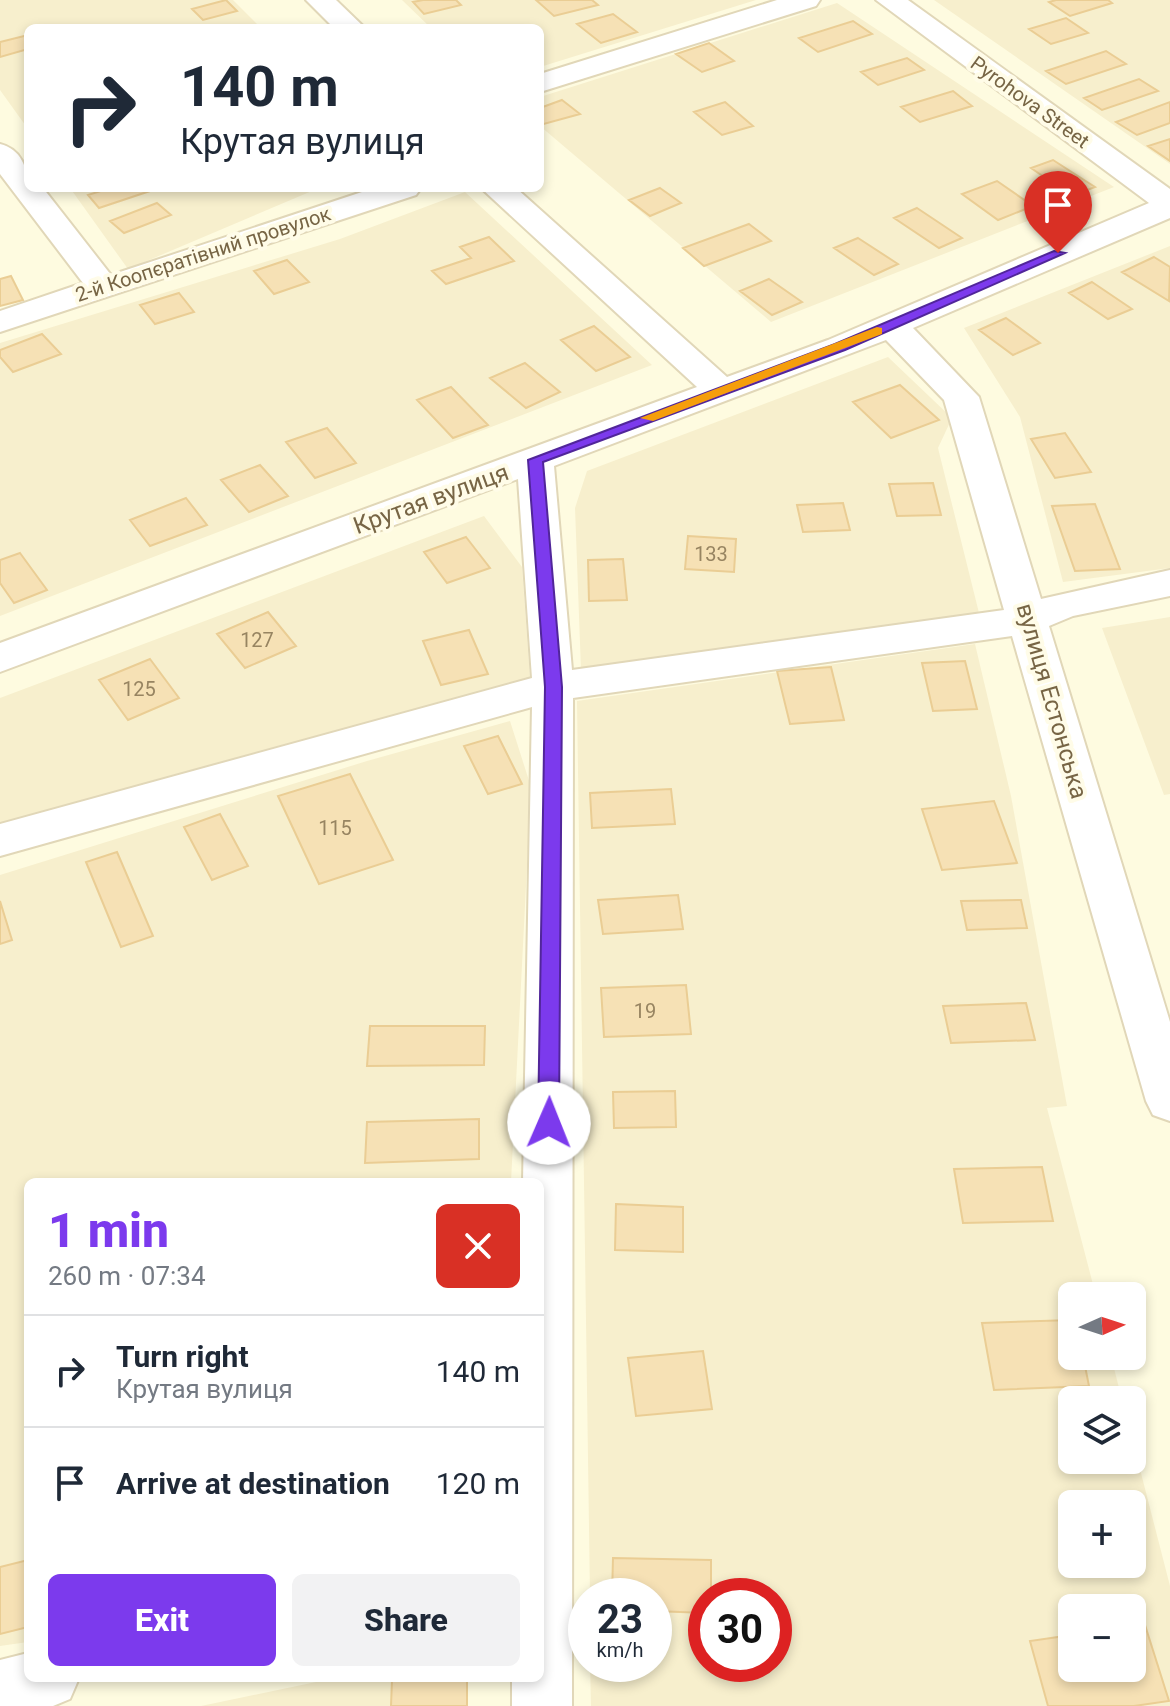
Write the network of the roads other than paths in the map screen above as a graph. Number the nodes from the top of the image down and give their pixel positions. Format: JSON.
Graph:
{"nodes":[{"id":1,"x":320,"y":0,"type":"edge"},
{"id":2,"x":806,"y":0,"type":"edge"},
{"id":3,"x":890,"y":0,"type":"edge"},
{"id":4,"x":347,"y":24,"type":"edge"},
{"id":5,"x":544,"y":82,"type":"edge"},
{"id":6,"x":1,"y":156,"type":"edge"},
{"id":7,"x":24,"y":186,"type":"edge"},
{"id":8,"x":29,"y":192,"type":"edge"},
{"id":9,"x":393,"y":192,"type":"edge"},
{"id":10,"x":501,"y":192,"type":"edge"},
{"id":11,"x":1170,"y":205,"type":"edge"},
{"id":12,"x":103,"y":287,"type":"junction"},
{"id":13,"x":0,"y":322,"type":"edge"},
{"id":14,"x":891,"y":325,"type":"junction"},
{"id":15,"x":722,"y":391,"type":"junction"},
{"id":16,"x":535,"y":460,"type":"junction"},
{"id":17,"x":1170,"y":583,"type":"edge"},
{"id":18,"x":1028,"y":620,"type":"junction"},
{"id":19,"x":0,"y":658,"type":"edge"},
{"id":20,"x":553,"y":687,"type":"junction"},
{"id":21,"x":0,"y":840,"type":"edge"},
{"id":22,"x":1170,"y":1101,"type":"edge"},
{"id":23,"x":544,"y":1426,"type":"edge"},
{"id":24,"x":33,"y":1682,"type":"edge"},
{"id":25,"x":542,"y":1682,"type":"edge"},
{"id":26,"x":0,"y":1690,"type":"edge"},
{"id":27,"x":542,"y":1706,"type":"edge"}],
"edges":[{"from":1,"to":4,"type":"street"},
{"from":2,"to":5,"type":"street"},
{"from":3,"to":11,"type":"street","name":"Pyrohova Street"},
{"from":6,"to":7,"type":"street"},
{"from":8,"to":12,"type":"street"},
{"from":9,"to":12,"type":"street","name":"2-й Коопєратівний провулок"},
{"from":10,"to":15,"type":"street"},
{"from":11,"to":14,"type":"street","name":"Крутая вулиця"},
{"from":12,"to":13,"type":"street","name":"2-й Коопєратівний провулок"},
{"from":14,"to":15,"type":"street","name":"Крутая вулиця"},
{"from":14,"to":18,"type":"street","name":"вулиця Естонська"},
{"from":15,"to":16,"type":"street","name":"Крутая вулиця"},
{"from":16,"to":19,"type":"street","name":"Крутая вулиця"},
{"from":16,"to":20,"type":"street"},
{"from":17,"to":18,"type":"street"},
{"from":18,"to":20,"type":"street"},
{"from":18,"to":22,"type":"street","name":"вулиця Естонська"},
{"from":20,"to":21,"type":"street"},
{"from":20,"to":23,"type":"street"},
{"from":24,"to":26,"type":"street"},
{"from":25,"to":27,"type":"street"}]}
